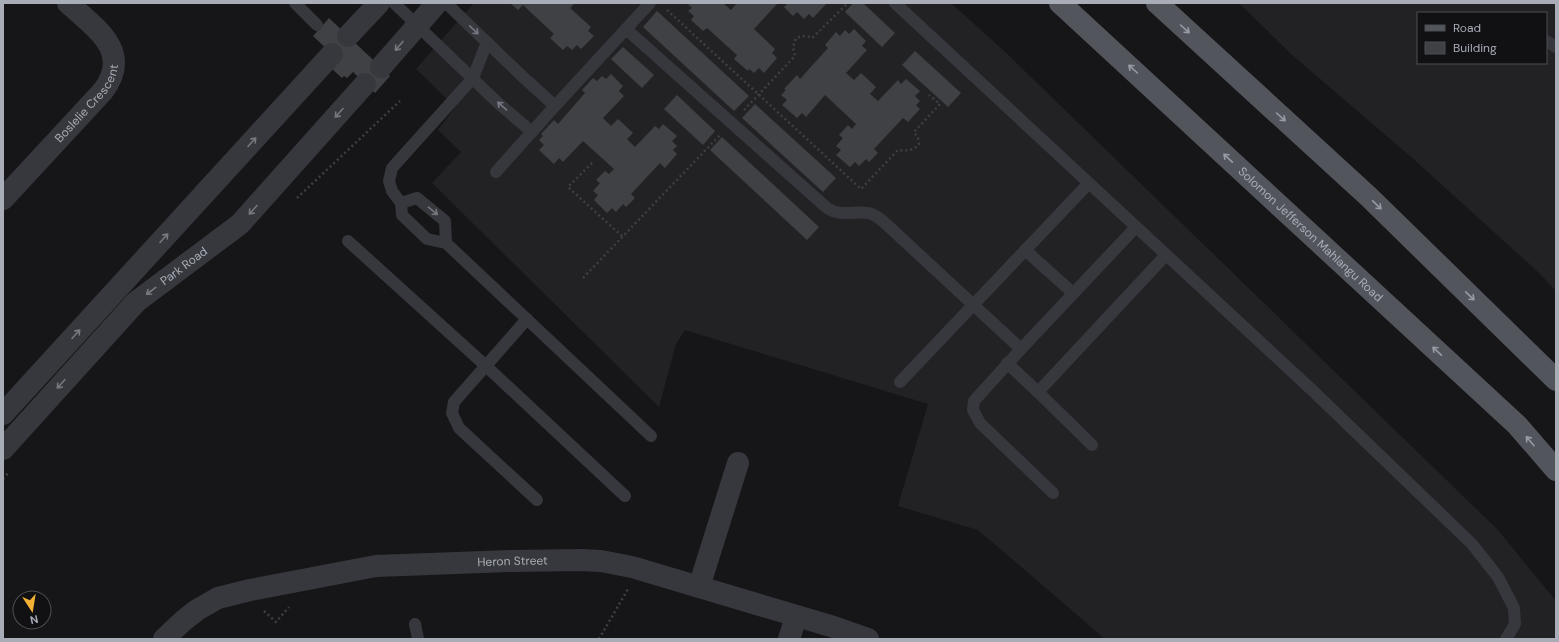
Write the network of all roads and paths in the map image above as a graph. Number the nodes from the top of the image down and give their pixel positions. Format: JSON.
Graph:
{"nodes":[{"id":1,"x":68,"y":3,"type":"edge"},
{"id":2,"x":295,"y":3,"type":"edge"},
{"id":3,"x":379,"y":3,"type":"edge"},
{"id":4,"x":394,"y":3,"type":"edge"},
{"id":5,"x":437,"y":3,"type":"edge"},
{"id":6,"x":446,"y":3,"type":"edge"},
{"id":7,"x":650,"y":3,"type":"edge"},
{"id":8,"x":895,"y":3,"type":"edge"},
{"id":9,"x":1060,"y":3,"type":"edge"},
{"id":10,"x":1156,"y":3,"type":"edge"},
{"id":11,"x":665,"y":8,"type":"dead end"},
{"id":12,"x":317,"y":25,"type":"dead end"},
{"id":13,"x":417,"y":25,"type":"junction"},
{"id":14,"x":626,"y":29,"type":"junction"},
{"id":15,"x":348,"y":36,"type":"dead end"},
{"id":16,"x":487,"y":42,"type":"junction"},
{"id":17,"x":1547,"y":42,"type":"edge"},
{"id":18,"x":1556,"y":47,"type":"edge"},
{"id":19,"x":332,"y":54,"type":"dead end"},
{"id":20,"x":381,"y":67,"type":"dead end"},
{"id":21,"x":473,"y":78,"type":"junction"},
{"id":22,"x":366,"y":84,"type":"dead end"},
{"id":23,"x":929,"y":95,"type":"dead end"},
{"id":24,"x":555,"y":106,"type":"junction"},
{"id":25,"x":532,"y":132,"type":"junction"},
{"id":26,"x":592,"y":163,"type":"dead end"},
{"id":27,"x":496,"y":172,"type":"dead end"},
{"id":28,"x":1089,"y":184,"type":"junction"},
{"id":29,"x":3,"y":199,"type":"edge"},
{"id":30,"x":401,"y":203,"type":"junction"},
{"id":31,"x":1136,"y":227,"type":"junction"},
{"id":32,"x":623,"y":237,"type":"dead end"},
{"id":33,"x":348,"y":241,"type":"dead end"},
{"id":34,"x":446,"y":243,"type":"junction"},
{"id":35,"x":1025,"y":250,"type":"junction"},
{"id":36,"x":1166,"y":255,"type":"junction"},
{"id":37,"x":1073,"y":293,"type":"junction"},
{"id":38,"x":973,"y":305,"type":"junction"},
{"id":39,"x":527,"y":319,"type":"junction"},
{"id":40,"x":1020,"y":349,"type":"junction"},
{"id":41,"x":1007,"y":363,"type":"junction"},
{"id":42,"x":486,"y":366,"type":"junction"},
{"id":43,"x":1556,"y":380,"type":"edge"},
{"id":44,"x":900,"y":382,"type":"dead end"},
{"id":45,"x":1038,"y":392,"type":"junction"},
{"id":46,"x":3,"y":414,"type":"edge"},
{"id":47,"x":651,"y":436,"type":"dead end"},
{"id":48,"x":1092,"y":445,"type":"dead end"},
{"id":49,"x":3,"y":449,"type":"edge"},
{"id":50,"x":738,"y":463,"type":"dead end"},
{"id":51,"x":1556,"y":470,"type":"edge"},
{"id":52,"x":1052,"y":492,"type":"dead end"},
{"id":53,"x":625,"y":496,"type":"dead end"},
{"id":54,"x":537,"y":500,"type":"dead end"},
{"id":55,"x":699,"y":587,"type":"junction"},
{"id":56,"x":628,"y":588,"type":"dead end"},
{"id":57,"x":290,"y":606,"type":"dead end"},
{"id":58,"x":796,"y":617,"type":"junction"},
{"id":59,"x":276,"y":622,"type":"dead end"},
{"id":60,"x":415,"y":624,"type":"dead end"},
{"id":61,"x":164,"y":639,"type":"edge"},
{"id":62,"x":418,"y":639,"type":"edge"},
{"id":63,"x":599,"y":639,"type":"edge"},
{"id":64,"x":789,"y":639,"type":"edge"},
{"id":65,"x":868,"y":639,"type":"edge"},
{"id":66,"x":1506,"y":639,"type":"edge"}],
"edges":[{"from":1,"to":29,"type":"street","name":"Boslelie Crescent"},
{"from":2,"to":12,"type":"lane"},
{"from":3,"to":15,"type":"street"},
{"from":4,"to":13,"type":"lane"},
{"from":5,"to":13,"type":"street"},
{"from":6,"to":16,"type":"lane","one_way":true},
{"from":7,"to":14,"type":"lane"},
{"from":8,"to":28,"type":"lane"},
{"from":51,"to":9,"type":"main road","name":"Solomon Jefferson Mahlangu Road","one_way":true},
{"from":10,"to":43,"type":"main road","one_way":true},
{"from":11,"to":23,"type":"path"},
{"from":13,"to":20,"type":"street","one_way":true},
{"from":13,"to":21,"type":"lane"},
{"from":14,"to":24,"type":"lane"},
{"from":14,"to":38,"type":"lane"},
{"from":16,"to":21,"type":"lane"},
{"from":16,"to":24,"type":"lane"},
{"from":17,"to":18,"type":"lane"},
{"from":46,"to":19,"type":"street","one_way":true},
{"from":25,"to":21,"type":"lane","one_way":true},
{"from":21,"to":30,"type":"lane"},
{"from":22,"to":49,"type":"street","name":"Park Road","one_way":true},
{"from":24,"to":25,"type":"lane"},
{"from":25,"to":27,"type":"lane"},
{"from":26,"to":32,"type":"path"},
{"from":28,"to":31,"type":"lane"},
{"from":28,"to":35,"type":"lane"},
{"from":30,"to":34,"type":"lane"},
{"from":30,"to":34,"type":"lane","one_way":true},
{"from":31,"to":36,"type":"lane"},
{"from":31,"to":37,"type":"lane"},
{"from":33,"to":42,"type":"lane"},
{"from":34,"to":39,"type":"lane"},
{"from":35,"to":37,"type":"lane"},
{"from":35,"to":38,"type":"lane"},
{"from":36,"to":45,"type":"lane"},
{"from":36,"to":66,"type":"lane"},
{"from":37,"to":40,"type":"lane"},
{"from":38,"to":40,"type":"lane"},
{"from":38,"to":44,"type":"lane"},
{"from":39,"to":42,"type":"lane"},
{"from":39,"to":47,"type":"lane"},
{"from":40,"to":41,"type":"lane"},
{"from":41,"to":45,"type":"lane"},
{"from":41,"to":52,"type":"lane"},
{"from":42,"to":53,"type":"lane"},
{"from":42,"to":54,"type":"lane"},
{"from":45,"to":48,"type":"lane"},
{"from":50,"to":55,"type":"street"},
{"from":55,"to":58,"type":"street","name":"Heron Street"},
{"from":55,"to":61,"type":"street","name":"Heron Street"},
{"from":56,"to":63,"type":"path"},
{"from":57,"to":59,"type":"path"},
{"from":58,"to":64,"type":"street"},
{"from":58,"to":65,"type":"street","name":"Heron Street"},
{"from":60,"to":62,"type":"lane"}]}
